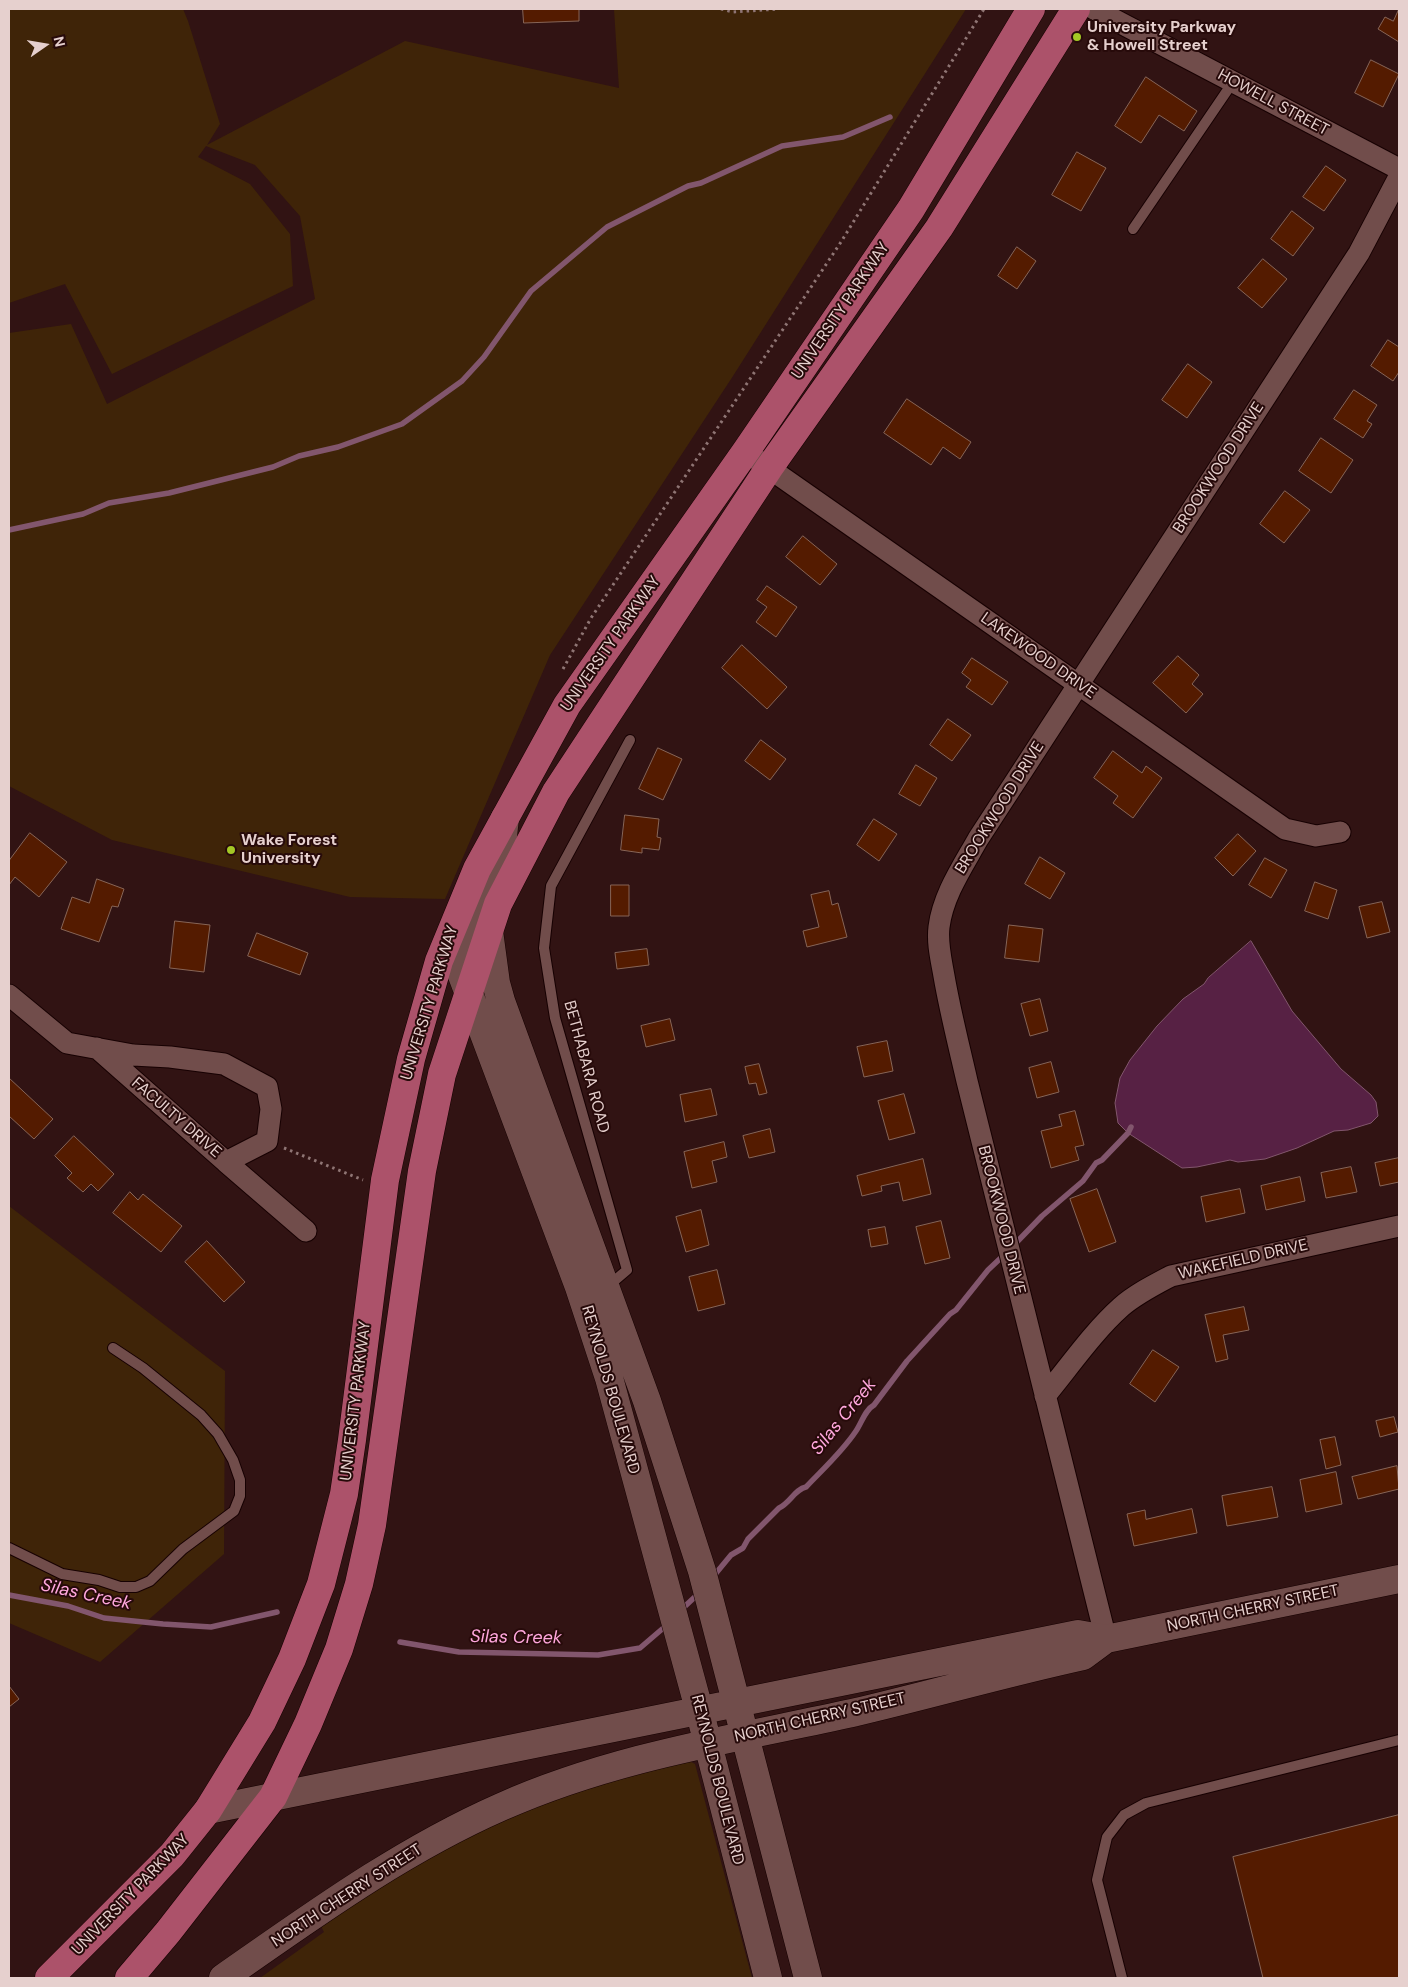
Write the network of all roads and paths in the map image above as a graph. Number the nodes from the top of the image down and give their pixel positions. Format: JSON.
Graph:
{"nodes":[{"id":1,"x":721,"y":9,"type":"edge"},
{"id":2,"x":780,"y":9,"type":"edge"},
{"id":3,"x":1031,"y":9,"type":"edge"},
{"id":4,"x":1076,"y":9,"type":"edge"},
{"id":5,"x":1094,"y":9,"type":"edge"},
{"id":6,"x":1233,"y":82,"type":"junction"},
{"id":7,"x":1399,"y":169,"type":"edge"},
{"id":8,"x":1399,"y":177,"type":"edge"},
{"id":9,"x":1133,"y":229,"type":"dead end"},
{"id":10,"x":746,"y":451,"type":"junction"},
{"id":11,"x":770,"y":468,"type":"junction"},
{"id":12,"x":1079,"y":684,"type":"junction"},
{"id":13,"x":630,"y":740,"type":"dead end"},
{"id":14,"x":506,"y":815,"type":"junction"},
{"id":15,"x":1340,"y":832,"type":"dead end"},
{"id":16,"x":489,"y":931,"type":"junction"},
{"id":17,"x":468,"y":990,"type":"junction"},
{"id":18,"x":9,"y":995,"type":"edge"},
{"id":19,"x":97,"y":1048,"type":"junction"},
{"id":20,"x":267,"y":1141,"type":"junction"},
{"id":21,"x":226,"y":1162,"type":"junction"},
{"id":22,"x":366,"y":1181,"type":"dead end"},
{"id":23,"x":1399,"y":1226,"type":"edge"},
{"id":24,"x":306,"y":1231,"type":"dead end"},
{"id":25,"x":606,"y":1288,"type":"junction"},
{"id":26,"x":113,"y":1348,"type":"dead end"},
{"id":27,"x":1045,"y":1396,"type":"junction"},
{"id":28,"x":9,"y":1548,"type":"edge"},
{"id":29,"x":1399,"y":1579,"type":"edge"},
{"id":30,"x":1106,"y":1639,"type":"junction"},
{"id":31,"x":736,"y":1702,"type":"junction"},
{"id":32,"x":699,"y":1709,"type":"junction"},
{"id":33,"x":745,"y":1735,"type":"junction"},
{"id":34,"x":1399,"y":1740,"type":"edge"},
{"id":35,"x":707,"y":1743,"type":"junction"},
{"id":36,"x":273,"y":1797,"type":"junction"},
{"id":37,"x":208,"y":1810,"type":"junction"},
{"id":38,"x":49,"y":1978,"type":"edge"},
{"id":39,"x":129,"y":1978,"type":"edge"},
{"id":40,"x":223,"y":1978,"type":"edge"},
{"id":41,"x":768,"y":1978,"type":"edge"},
{"id":42,"x":808,"y":1978,"type":"edge"},
{"id":43,"x":1122,"y":1978,"type":"edge"}],
"edges":[{"from":1,"to":2,"type":"path"},
{"from":3,"to":10,"type":"main road","name":"UNIVERSITY PARKWAY"},
{"from":4,"to":11,"type":"main road","name":"UNIVERSITY PARKWAY"},
{"from":5,"to":6,"type":"street","name":"HOWELL STREET"},
{"from":6,"to":7,"type":"street","name":"HOWELL STREET"},
{"from":6,"to":9,"type":"lane"},
{"from":8,"to":12,"type":"street","name":"BROOKWOOD DRIVE"},
{"from":10,"to":11,"type":"street","name":"LAKEWOOD DRIVE"},
{"from":10,"to":14,"type":"main road","name":"UNIVERSITY PARKWAY"},
{"from":11,"to":12,"type":"street","name":"LAKEWOOD DRIVE"},
{"from":11,"to":16,"type":"main road","name":"UNIVERSITY PARKWAY"},
{"from":12,"to":15,"type":"street","name":"LAKEWOOD DRIVE"},
{"from":12,"to":27,"type":"street","name":"BROOKWOOD DRIVE"},
{"from":13,"to":25,"type":"lane","name":"BETHABARA ROAD"},
{"from":14,"to":17,"type":"main road","name":"REYNOLDS BOULEVARD"},
{"from":14,"to":37,"type":"main road","name":"UNIVERSITY PARKWAY"},
{"from":16,"to":17,"type":"main road","name":"UNIVERSITY PARKWAY"},
{"from":16,"to":25,"type":"main road","name":"REYNOLDS BOULEVARD"},
{"from":17,"to":32,"type":"main road","name":"REYNOLDS BOULEVARD"},
{"from":17,"to":36,"type":"main road","name":"UNIVERSITY PARKWAY"},
{"from":18,"to":19,"type":"street","name":"FACULTY DRIVE"},
{"from":19,"to":20,"type":"street","name":"FACULTY DRIVE"},
{"from":19,"to":21,"type":"street","name":"FACULTY DRIVE"},
{"from":20,"to":21,"type":"street","name":"FACULTY DRIVE"},
{"from":20,"to":22,"type":"path"},
{"from":21,"to":24,"type":"street"},
{"from":23,"to":27,"type":"street","name":"WAKEFIELD DRIVE"},
{"from":25,"to":31,"type":"main road","name":"REYNOLDS BOULEVARD"},
{"from":26,"to":28,"type":"lane"},
{"from":27,"to":30,"type":"street","name":"BROOKWOOD DRIVE"},
{"from":29,"to":30,"type":"main road","name":"NORTH CHERRY STREET"},
{"from":30,"to":31,"type":"main road","name":"NORTH CHERRY STREET"},
{"from":30,"to":33,"type":"main road","name":"NORTH CHERRY STREET"},
{"from":31,"to":32,"type":"main road","name":"NORTH CHERRY STREET"},
{"from":31,"to":33,"type":"main road","name":"REYNOLDS BOULEVARD"},
{"from":32,"to":35,"type":"main road","name":"REYNOLDS BOULEVARD"},
{"from":32,"to":36,"type":"main road","name":"NORTH CHERRY STREET"},
{"from":33,"to":35,"type":"main road","name":"NORTH CHERRY STREET"},
{"from":33,"to":42,"type":"main road","name":"REYNOLDS BOULEVARD"},
{"from":34,"to":43,"type":"lane"},
{"from":35,"to":40,"type":"main road","name":"NORTH CHERRY STREET"},
{"from":35,"to":41,"type":"main road","name":"REYNOLDS BOULEVARD"},
{"from":36,"to":37,"type":"main road","name":"NORTH CHERRY STREET"},
{"from":36,"to":39,"type":"main road","name":"UNIVERSITY PARKWAY"},
{"from":37,"to":38,"type":"main road","name":"UNIVERSITY PARKWAY"}]}
